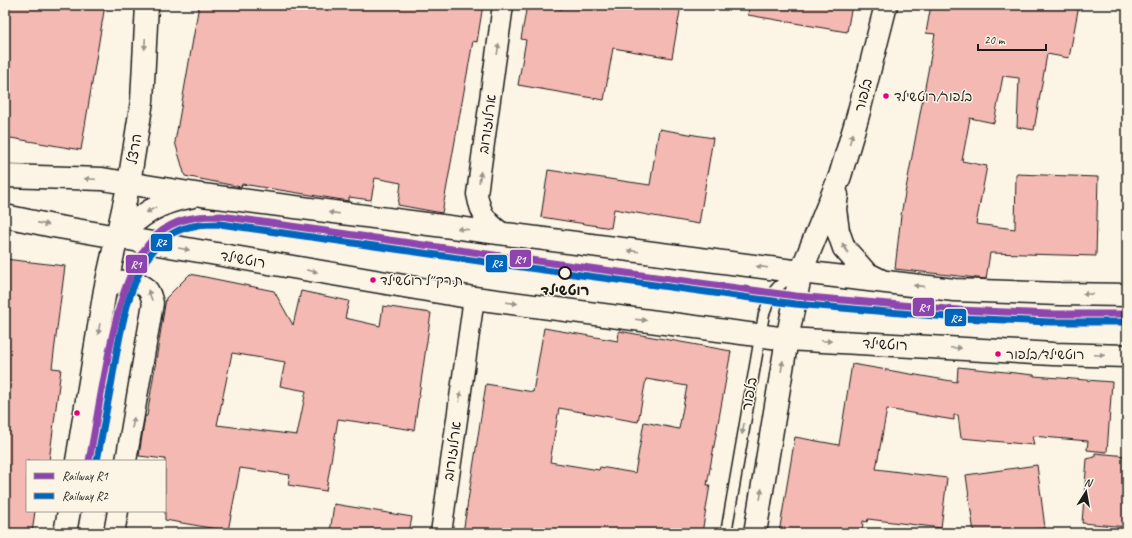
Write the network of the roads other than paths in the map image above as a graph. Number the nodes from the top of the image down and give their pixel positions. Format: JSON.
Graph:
{"nodes":[{"id":1,"x":147,"y":5,"type":"edge"},
{"id":2,"x":503,"y":5,"type":"edge"},
{"id":3,"x":886,"y":5,"type":"edge"},
{"id":4,"x":5,"y":176,"type":"edge"},
{"id":5,"x":840,"y":176,"type":"junction"},
{"id":6,"x":129,"y":183,"type":"junction"},
{"id":7,"x":202,"y":196,"type":"junction"},
{"id":8,"x":5,"y":216,"type":"edge"},
{"id":9,"x":503,"y":234,"type":"junction"},
{"id":10,"x":118,"y":237,"type":"junction"},
{"id":11,"x":801,"y":272,"type":"junction"},
{"id":12,"x":884,"y":282,"type":"junction"},
{"id":13,"x":105,"y":290,"type":"junction"},
{"id":14,"x":1127,"y":295,"type":"edge"},
{"id":15,"x":474,"y":298,"type":"junction"},
{"id":16,"x":759,"y":335,"type":"junction"},
{"id":17,"x":787,"y":339,"type":"junction"},
{"id":18,"x":1127,"y":356,"type":"edge"},
{"id":19,"x":77,"y":460,"type":"edge"},
{"id":20,"x":126,"y":460,"type":"edge"},
{"id":21,"x":68,"y":512,"type":"edge"},
{"id":22,"x":118,"y":512,"type":"edge"},
{"id":23,"x":65,"y":533,"type":"edge"},
{"id":24,"x":114,"y":533,"type":"edge"},
{"id":25,"x":441,"y":533,"type":"edge"},
{"id":26,"x":726,"y":533,"type":"edge"},
{"id":27,"x":755,"y":533,"type":"edge"}],
"edges":[{"from":1,"to":6,"type":"street","name":"הרצל","one_way":true},
{"from":9,"to":2,"type":"street","name":"ארלוזורוב","one_way":true},
{"from":5,"to":3,"type":"street","name":"בלפור","one_way":true},
{"from":6,"to":4,"type":"street","one_way":true},
{"from":5,"to":11,"type":"street","name":"בלפור"},
{"from":12,"to":5,"type":"street","one_way":true},
{"from":6,"to":7,"type":"street"},
{"from":6,"to":10,"type":"street","name":"הרצל"},
{"from":9,"to":7,"type":"street","one_way":true},
{"from":7,"to":10,"type":"street","one_way":true},
{"from":8,"to":10,"type":"street","name":"רוטשילד","one_way":true},
{"from":11,"to":9,"type":"street","one_way":true},
{"from":10,"to":13,"type":"street","name":"הרצל"},
{"from":10,"to":15,"type":"street","name":"רוטשילד","one_way":true},
{"from":11,"to":12,"type":"street"},
{"from":11,"to":16,"type":"lane","name":"בלפור"},
{"from":11,"to":17,"type":"street","name":"בלפור"},
{"from":14,"to":12,"type":"street","one_way":true},
{"from":13,"to":19,"type":"street","name":"הרצל","one_way":true},
{"from":20,"to":13,"type":"street","one_way":true},
{"from":15,"to":16,"type":"street","name":"רוטשילד","one_way":true},
{"from":25,"to":15,"type":"street","name":"ארלוזורוב","one_way":true},
{"from":16,"to":17,"type":"street","name":"רוטשילד"},
{"from":16,"to":26,"type":"lane","name":"בלפור","one_way":true},
{"from":17,"to":18,"type":"street","name":"רוטשילד","one_way":true},
{"from":27,"to":17,"type":"street","name":"בלפור","one_way":true},
{"from":21,"to":23,"type":"street"},
{"from":22,"to":24,"type":"street"}]}
